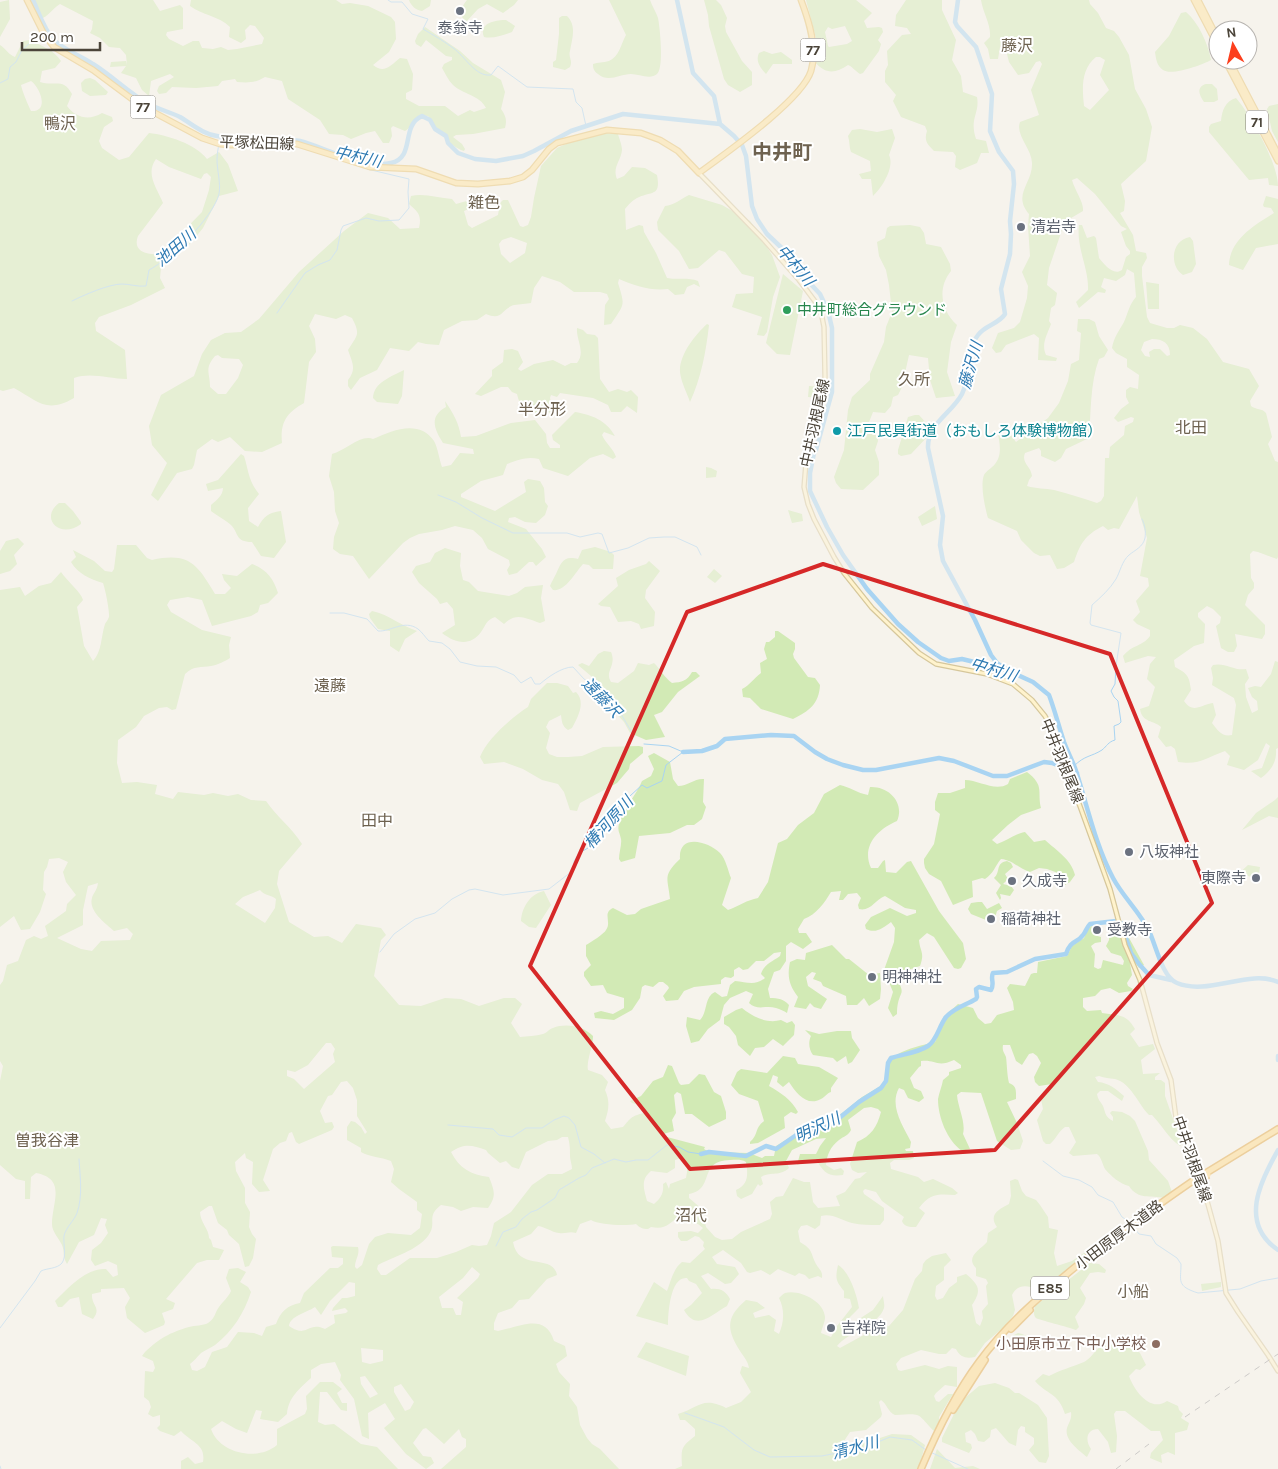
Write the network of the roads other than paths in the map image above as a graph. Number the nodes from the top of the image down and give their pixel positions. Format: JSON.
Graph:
{"nodes":[{"id":1,"x":27,"y":0,"type":"edge"},
{"id":2,"x":801,"y":0,"type":"edge"},
{"id":3,"x":1194,"y":0,"type":"edge"},
{"id":4,"x":1198,"y":0,"type":"edge"},
{"id":5,"x":1208,"y":23,"type":"joint"},
{"id":6,"x":1231,"y":70,"type":"edge"},
{"id":7,"x":1233,"y":70,"type":"edge"},
{"id":8,"x":1238,"y":82,"type":"junction"},
{"id":9,"x":1278,"y":154,"type":"edge"},
{"id":10,"x":1278,"y":161,"type":"edge"},
{"id":11,"x":699,"y":173,"type":"junction"},
{"id":12,"x":1276,"y":1133,"type":"edge"},
{"id":13,"x":1278,"y":1371,"type":"edge"},
{"id":14,"x":923,"y":1469,"type":"edge"}],
"edges":[{"from":1,"to":11,"type":"main road","name":"平塚松田線","number":"77"},
{"from":2,"to":11,"type":"main road","number":"77"},
{"from":3,"to":5,"type":"main road"},
{"from":4,"to":5,"type":"main road"},
{"from":6,"to":8,"type":"main road","number":"71"},
{"from":7,"to":8,"type":"main road","number":"71"},
{"from":8,"to":9,"type":"main road","number":"71"},
{"from":8,"to":10,"type":"main road","number":"71"},
{"from":11,"to":13,"type":"main road","name":"中井羽根尾線"},
{"from":12,"to":14,"type":"highway","name":"小田原厚木道路","number":"E85","bridge":true}]}
